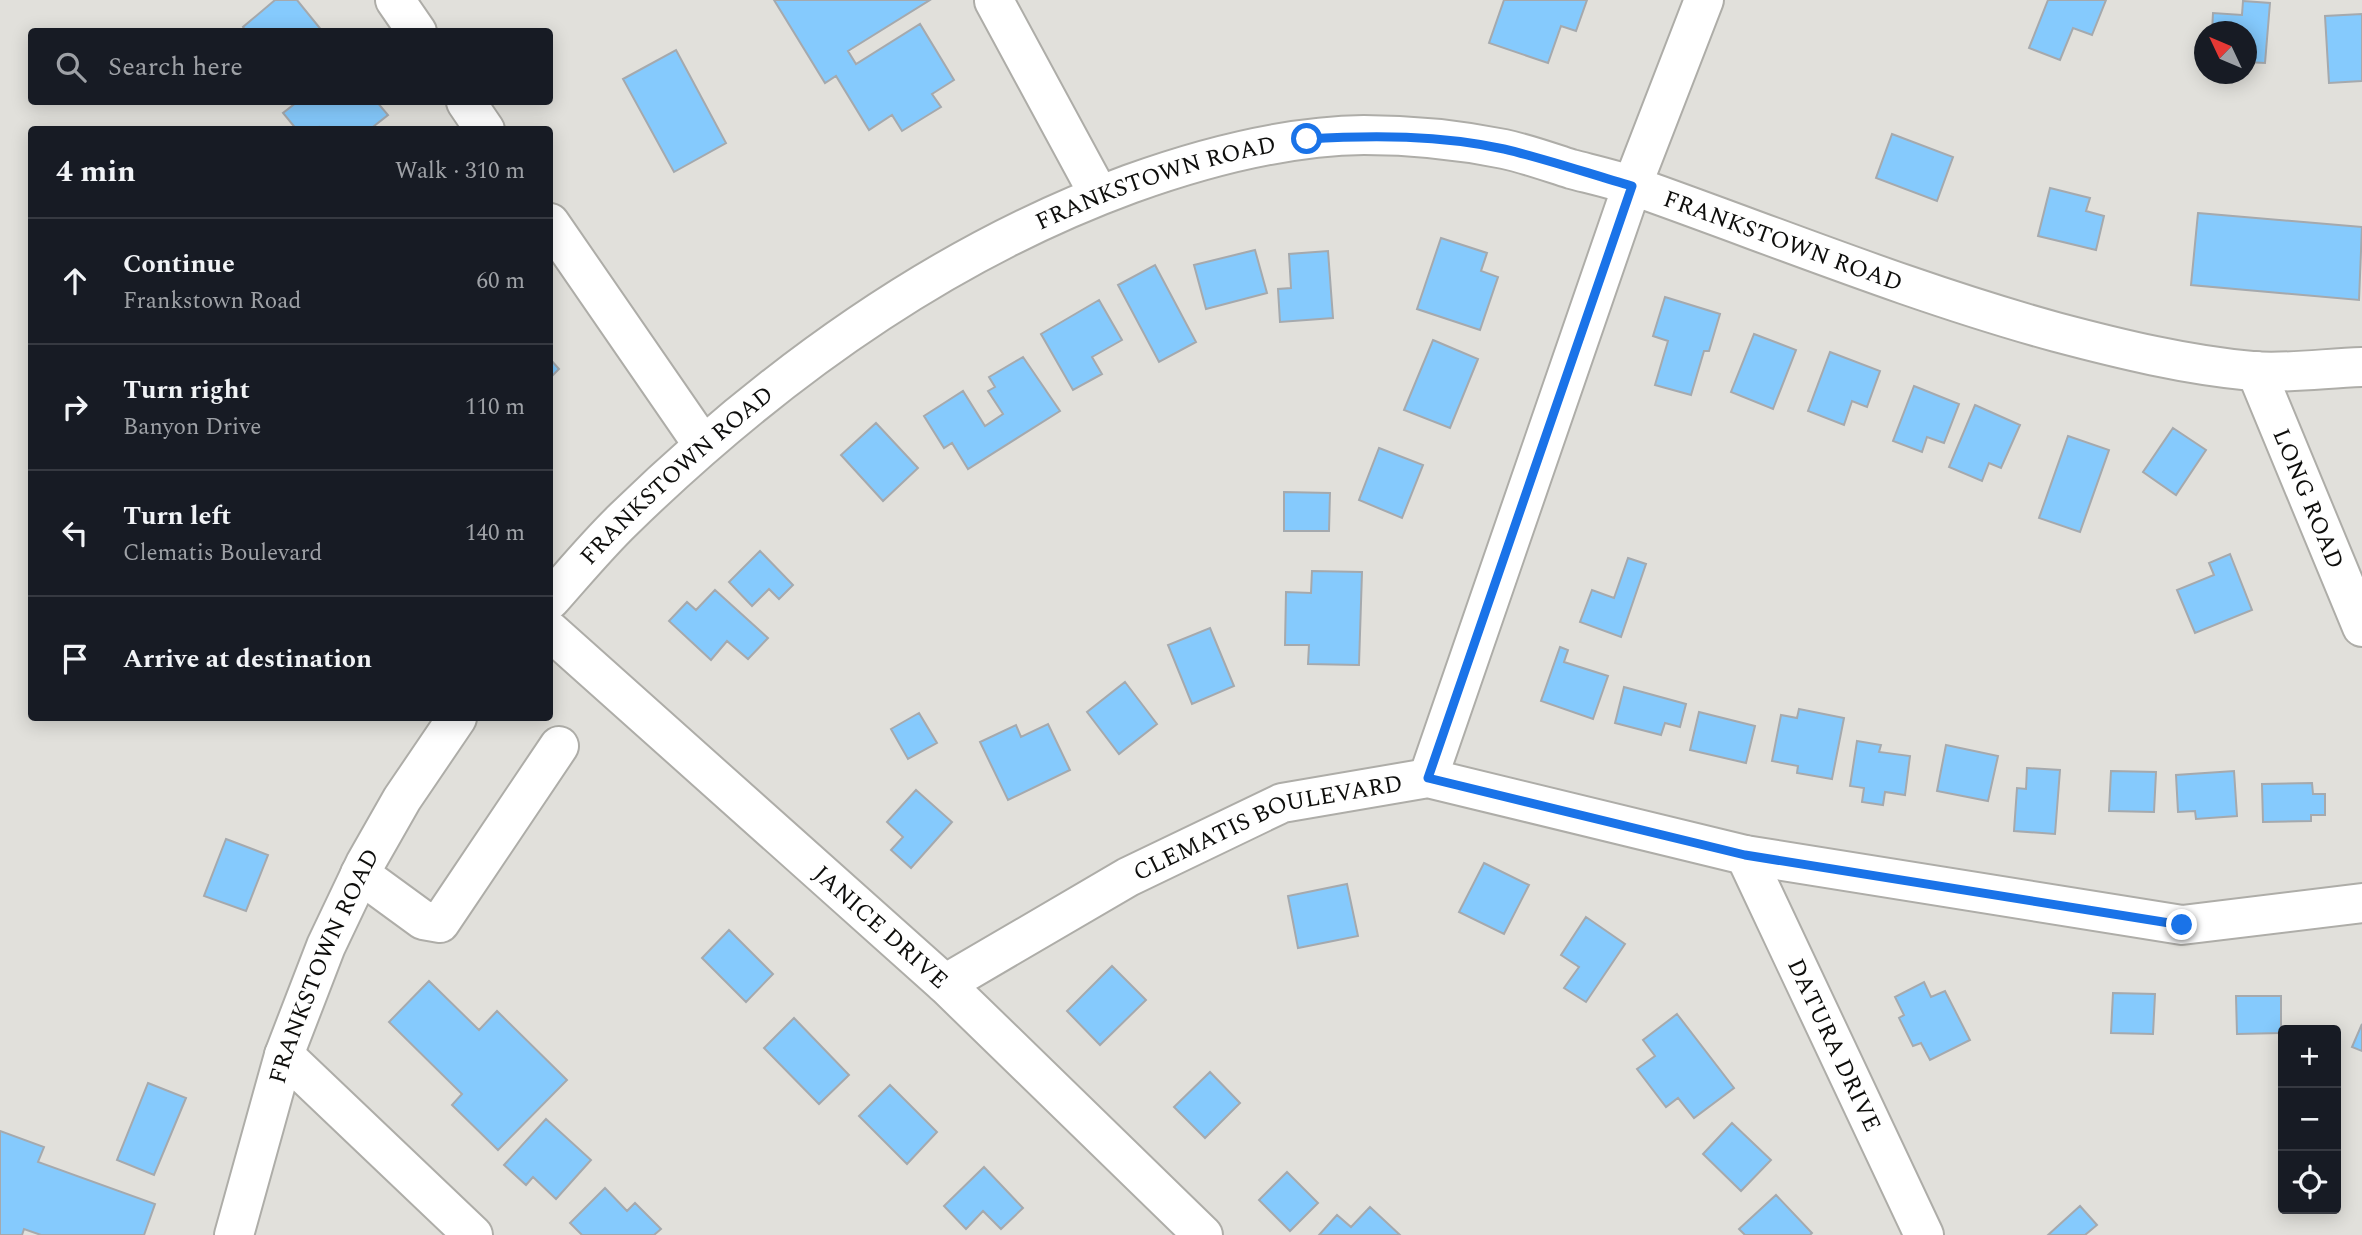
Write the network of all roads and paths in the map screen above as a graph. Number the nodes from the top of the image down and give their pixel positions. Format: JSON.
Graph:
{"nodes":[{"id":1,"x":396,"y":0,"type":"edge"},
{"id":2,"x":996,"y":0,"type":"edge"},
{"id":3,"x":1704,"y":0,"type":"edge"},
{"id":4,"x":414,"y":28,"type":"edge"},
{"id":5,"x":468,"y":105,"type":"edge"},
{"id":6,"x":482,"y":126,"type":"edge"},
{"id":7,"x":1632,"y":186,"type":"junction"},
{"id":8,"x":1099,"y":195,"type":"junction"},
{"id":9,"x":553,"y":227,"type":"edge"},
{"id":10,"x":2362,"y":367,"type":"edge"},
{"id":11,"x":2256,"y":371,"type":"junction"},
{"id":12,"x":703,"y":445,"type":"junction"},
{"id":13,"x":553,"y":597,"type":"edge"},
{"id":14,"x":2362,"y":627,"type":"edge"},
{"id":15,"x":553,"y":634,"type":"edge"},
{"id":16,"x":455,"y":721,"type":"edge"},
{"id":17,"x":559,"y":746,"type":"dead end"},
{"id":18,"x":1428,"y":778,"type":"junction"},
{"id":19,"x":1745,"y":855,"type":"junction"},
{"id":20,"x":360,"y":874,"type":"junction"},
{"id":21,"x":2362,"y":903,"type":"edge"},
{"id":22,"x":945,"y":984,"type":"junction"},
{"id":23,"x":284,"y":1055,"type":"junction"},
{"id":24,"x":234,"y":1235,"type":"edge"},
{"id":25,"x":473,"y":1235,"type":"edge"},
{"id":26,"x":1203,"y":1235,"type":"edge"},
{"id":27,"x":1924,"y":1235,"type":"edge"}],
"edges":[{"from":1,"to":4,"type":"street"},
{"from":2,"to":8,"type":"street"},
{"from":3,"to":7,"type":"street"},
{"from":5,"to":6,"type":"street"},
{"from":7,"to":8,"type":"street","name":"FRANKSTOWN ROAD"},
{"from":7,"to":11,"type":"street","name":"FRANKSTOWN ROAD"},
{"from":7,"to":18,"type":"street"},
{"from":8,"to":12,"type":"street","name":"FRANKSTOWN ROAD"},
{"from":9,"to":12,"type":"street"},
{"from":10,"to":11,"type":"street","name":"FRANKSTOWN ROAD"},
{"from":11,"to":14,"type":"street","name":"LONG ROAD"},
{"from":12,"to":13,"type":"street","name":"FRANKSTOWN ROAD"},
{"from":15,"to":22,"type":"street","name":"JANICE DRIVE"},
{"from":16,"to":20,"type":"street","name":"FRANKSTOWN ROAD"},
{"from":17,"to":20,"type":"street"},
{"from":18,"to":19,"type":"street","name":"CLEMATIS BOULEVARD"},
{"from":18,"to":22,"type":"street","name":"CLEMATIS BOULEVARD"},
{"from":19,"to":21,"type":"street","name":"CLEMATIS BOULEVARD"},
{"from":19,"to":27,"type":"street","name":"DATURA DRIVE"},
{"from":20,"to":23,"type":"street","name":"FRANKSTOWN ROAD"},
{"from":22,"to":26,"type":"street","name":"JANICE DRIVE"},
{"from":23,"to":24,"type":"street","name":"FRANKSTOWN ROAD"},
{"from":23,"to":25,"type":"street"}]}
